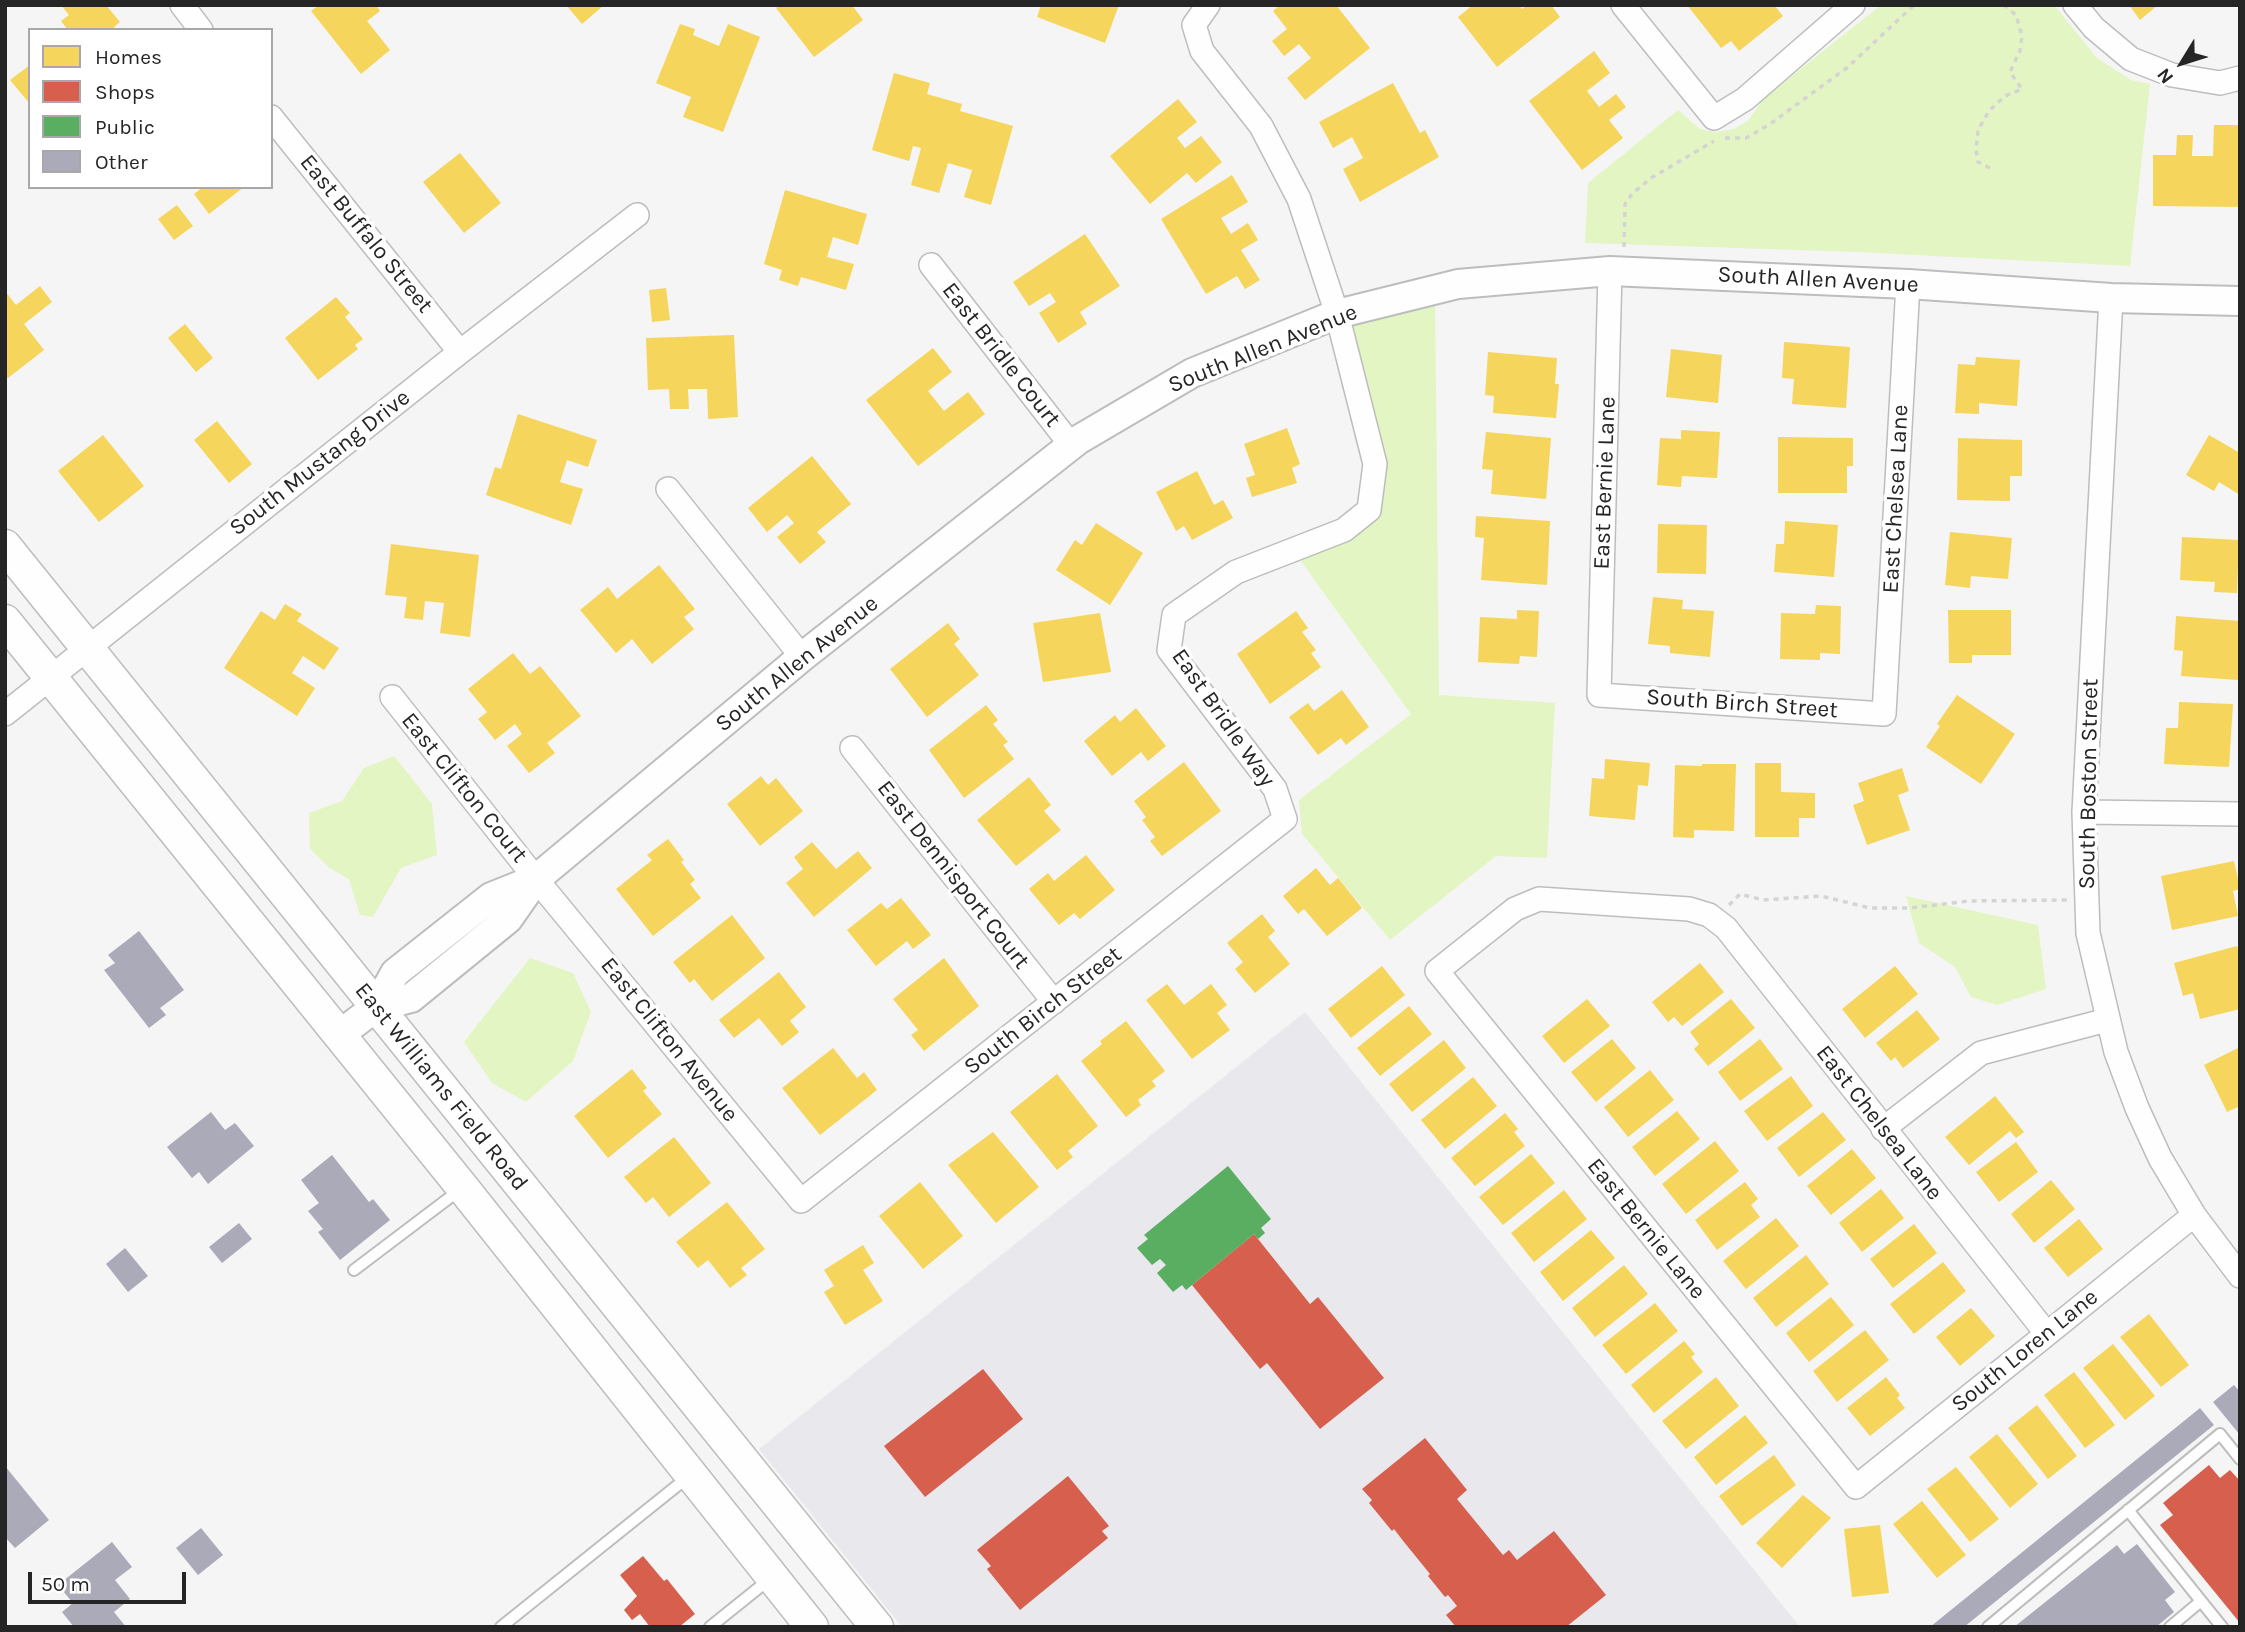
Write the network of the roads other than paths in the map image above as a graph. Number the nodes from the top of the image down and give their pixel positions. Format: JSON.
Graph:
{"nodes":[{"id":1,"x":181,"y":5,"type":"edge"},
{"id":2,"x":1208,"y":5,"type":"edge"},
{"id":3,"x":1623,"y":5,"type":"edge"},
{"id":4,"x":1853,"y":5,"type":"edge"},
{"id":5,"x":2075,"y":5,"type":"edge"},
{"id":6,"x":199,"y":28,"type":"edge"},
{"id":7,"x":2240,"y":78,"type":"edge"},
{"id":8,"x":273,"y":119,"type":"edge"},
{"id":9,"x":637,"y":215,"type":"dead end"},
{"id":10,"x":931,"y":265,"type":"dead end"},
{"id":11,"x":1617,"y":271,"type":"junction"},
{"id":12,"x":1908,"y":284,"type":"junction"},
{"id":13,"x":2111,"y":298,"type":"junction"},
{"id":14,"x":2240,"y":301,"type":"edge"},
{"id":15,"x":1337,"y":314,"type":"junction"},
{"id":16,"x":460,"y":352,"type":"junction"},
{"id":17,"x":1071,"y":445,"type":"junction"},
{"id":18,"x":668,"y":489,"type":"dead end"},
{"id":19,"x":5,"y":546,"type":"edge"},
{"id":20,"x":5,"y":621,"type":"edge"},
{"id":21,"x":87,"y":648,"type":"junction"},
{"id":22,"x":802,"y":657,"type":"junction"},
{"id":23,"x":51,"y":678,"type":"junction"},
{"id":24,"x":1599,"y":695,"type":"joint"},
{"id":25,"x":392,"y":697,"type":"dead end"},
{"id":26,"x":1884,"y":714,"type":"joint"},
{"id":27,"x":5,"y":715,"type":"edge"},
{"id":28,"x":852,"y":748,"type":"dead end"},
{"id":29,"x":2084,"y":812,"type":"junction"},
{"id":30,"x":2240,"y":814,"type":"edge"},
{"id":31,"x":1285,"y":819,"type":"joint"},
{"id":32,"x":536,"y":879,"type":"junction"},
{"id":33,"x":1437,"y":971,"type":"joint"},
{"id":34,"x":1054,"y":1002,"type":"junction"},
{"id":35,"x":376,"y":1007,"type":"junction"},
{"id":36,"x":2107,"y":1020,"type":"junction"},
{"id":37,"x":339,"y":1035,"type":"junction"},
{"id":38,"x":1883,"y":1129,"type":"junction"},
{"id":39,"x":463,"y":1188,"type":"junction"},
{"id":40,"x":802,"y":1202,"type":"joint"},
{"id":41,"x":2193,"y":1215,"type":"junction"},
{"id":42,"x":354,"y":1270,"type":"dead end"},
{"id":43,"x":2240,"y":1276,"type":"edge"},
{"id":44,"x":2047,"y":1334,"type":"junction"},
{"id":45,"x":2240,"y":1459,"type":"edge"},
{"id":46,"x":690,"y":1475,"type":"junction"},
{"id":47,"x":1856,"y":1487,"type":"joint"},
{"id":48,"x":770,"y":1494,"type":"junction"},
{"id":49,"x":2128,"y":1510,"type":"junction"},
{"id":50,"x":732,"y":1527,"type":"junction"},
{"id":51,"x":771,"y":1577,"type":"junction"},
{"id":52,"x":2201,"y":1601,"type":"junction"},
{"id":53,"x":502,"y":1627,"type":"edge"},
{"id":54,"x":710,"y":1627,"type":"edge"},
{"id":55,"x":812,"y":1627,"type":"edge"},
{"id":56,"x":877,"y":1627,"type":"edge"},
{"id":57,"x":1988,"y":1627,"type":"edge"},
{"id":58,"x":2170,"y":1627,"type":"edge"},
{"id":59,"x":2222,"y":1627,"type":"edge"}],
"edges":[{"from":1,"to":6,"type":"street"},
{"from":2,"to":15,"type":"street"},
{"from":3,"to":4,"type":"street"},
{"from":5,"to":7,"type":"street"},
{"from":8,"to":16,"type":"street","name":"East Buffalo Street"},
{"from":9,"to":16,"type":"street","name":"South Mustang Drive"},
{"from":10,"to":17,"type":"street","name":"East Bridle Court"},
{"from":11,"to":12,"type":"street","name":"South Allen Avenue"},
{"from":11,"to":15,"type":"street","name":"South Allen Avenue"},
{"from":11,"to":24,"type":"street","name":"East Bernie Lane"},
{"from":12,"to":13,"type":"street","name":"South Allen Avenue"},
{"from":12,"to":26,"type":"street","name":"East Chelsea Lane"},
{"from":13,"to":14,"type":"street","name":"South Allen Avenue"},
{"from":13,"to":29,"type":"street","name":"South Boston Street"},
{"from":15,"to":17,"type":"street","name":"South Allen Avenue"},
{"from":15,"to":31,"type":"street","name":"East Bridle Way"},
{"from":16,"to":21,"type":"street","name":"South Mustang Drive"},
{"from":17,"to":22,"type":"street","name":"South Allen Avenue"},
{"from":18,"to":22,"type":"street"},
{"from":19,"to":21,"type":"main road","name":"East Williams Field Road"},
{"from":20,"to":23,"type":"main road","name":"East Williams Field Road"},
{"from":21,"to":23,"type":"street","name":"South Mustang Drive"},
{"from":21,"to":35,"type":"main road","name":"East Williams Field Road"},
{"from":22,"to":32,"type":"street","name":"South Allen Avenue"},
{"from":23,"to":27,"type":"street","name":"South Mustang Drive"},
{"from":23,"to":37,"type":"main road","name":"East Williams Field Road"},
{"from":24,"to":26,"type":"street","name":"South Birch Street"},
{"from":25,"to":32,"type":"street","name":"East Clifton Court"},
{"from":28,"to":34,"type":"street","name":"East Dennisport Court"},
{"from":29,"to":30,"type":"street"},
{"from":29,"to":36,"type":"street","name":"South Boston Street"},
{"from":31,"to":34,"type":"street","name":"South Birch Street"},
{"from":32,"to":35,"type":"street","name":"South Allen Avenue"},
{"from":32,"to":40,"type":"street","name":"East Clifton Avenue"},
{"from":33,"to":38,"type":"street","name":"East Chelsea Lane"},
{"from":33,"to":47,"type":"street","name":"East Bernie Lane"},
{"from":34,"to":40,"type":"street","name":"South Birch Street"},
{"from":35,"to":37,"type":"street","name":"South Allen Avenue"},
{"from":35,"to":48,"type":"main road","name":"East Williams Field Road"},
{"from":36,"to":38,"type":"street"},
{"from":36,"to":41,"type":"street","name":"South Boston Street"},
{"from":37,"to":39,"type":"main road","name":"East Williams Field Road"},
{"from":38,"to":44,"type":"street","name":"East Chelsea Lane"},
{"from":39,"to":42,"type":"lane"},
{"from":39,"to":46,"type":"main road","name":"East Williams Field Road"},
{"from":41,"to":43,"type":"street","name":"South Boston Street"},
{"from":41,"to":44,"type":"street","name":"South Loren Lane"},
{"from":44,"to":47,"type":"street","name":"South Loren Lane"},
{"from":45,"to":49,"type":"lane"},
{"from":46,"to":50,"type":"main road","name":"East Williams Field Road"},
{"from":46,"to":53,"type":"lane"},
{"from":48,"to":50,"type":"main road"},
{"from":48,"to":56,"type":"main road","name":"East Williams Field Road"},
{"from":49,"to":52,"type":"lane"},
{"from":49,"to":57,"type":"lane"},
{"from":50,"to":51,"type":"main road","name":"East Williams Field Road"},
{"from":51,"to":54,"type":"lane"},
{"from":51,"to":55,"type":"main road","name":"East Williams Field Road"},
{"from":52,"to":58,"type":"lane"},
{"from":52,"to":59,"type":"lane"}]}
